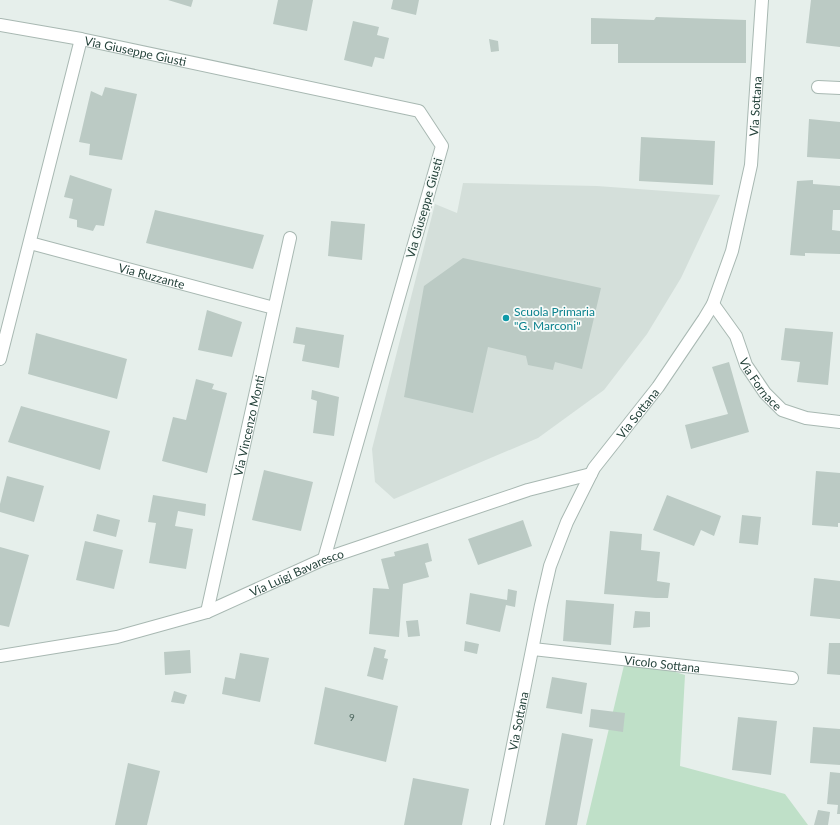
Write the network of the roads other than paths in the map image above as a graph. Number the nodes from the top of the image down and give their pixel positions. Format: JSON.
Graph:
{"nodes":[{"id":1,"x":762,"y":0,"type":"edge"},
{"id":2,"x":0,"y":25,"type":"edge"},
{"id":3,"x":81,"y":39,"type":"junction"},
{"id":4,"x":818,"y":87,"type":"dead end"},
{"id":5,"x":840,"y":88,"type":"edge"},
{"id":6,"x":290,"y":238,"type":"dead end"},
{"id":7,"x":30,"y":243,"type":"junction"},
{"id":8,"x":713,"y":304,"type":"junction"},
{"id":9,"x":274,"y":308,"type":"junction"},
{"id":10,"x":0,"y":360,"type":"edge"},
{"id":11,"x":840,"y":422,"type":"edge"},
{"id":12,"x":591,"y":474,"type":"junction"},
{"id":13,"x":324,"y":559,"type":"junction"},
{"id":14,"x":206,"y":612,"type":"junction"},
{"id":15,"x":533,"y":649,"type":"junction"},
{"id":16,"x":0,"y":656,"type":"edge"},
{"id":17,"x":792,"y":678,"type":"dead end"},
{"id":18,"x":497,"y":825,"type":"edge"}],
"edges":[{"from":1,"to":8,"type":"street","name":"Via Sottana"},
{"from":2,"to":3,"type":"street","name":"Via Giuseppe Giusti"},
{"from":3,"to":7,"type":"street"},
{"from":3,"to":13,"type":"street","name":"Via Giuseppe Giusti"},
{"from":4,"to":5,"type":"street"},
{"from":6,"to":9,"type":"street","name":"Via Vincenzo Monti"},
{"from":7,"to":9,"type":"street","name":"Via Ruzzante"},
{"from":7,"to":10,"type":"street"},
{"from":8,"to":11,"type":"street","name":"Via Fornace"},
{"from":8,"to":12,"type":"street","name":"Via Sottana"},
{"from":9,"to":14,"type":"street","name":"Via Vincenzo Monti"},
{"from":12,"to":13,"type":"street","name":"Via Luigi Bavaresco"},
{"from":12,"to":15,"type":"street","name":"Via Sottana"},
{"from":13,"to":14,"type":"street","name":"Via Luigi Bavaresco"},
{"from":14,"to":16,"type":"street","name":"Via Luigi Bavaresco"},
{"from":15,"to":17,"type":"street","name":"Vicolo Sottana"},
{"from":15,"to":18,"type":"street","name":"Via Sottana"}]}
